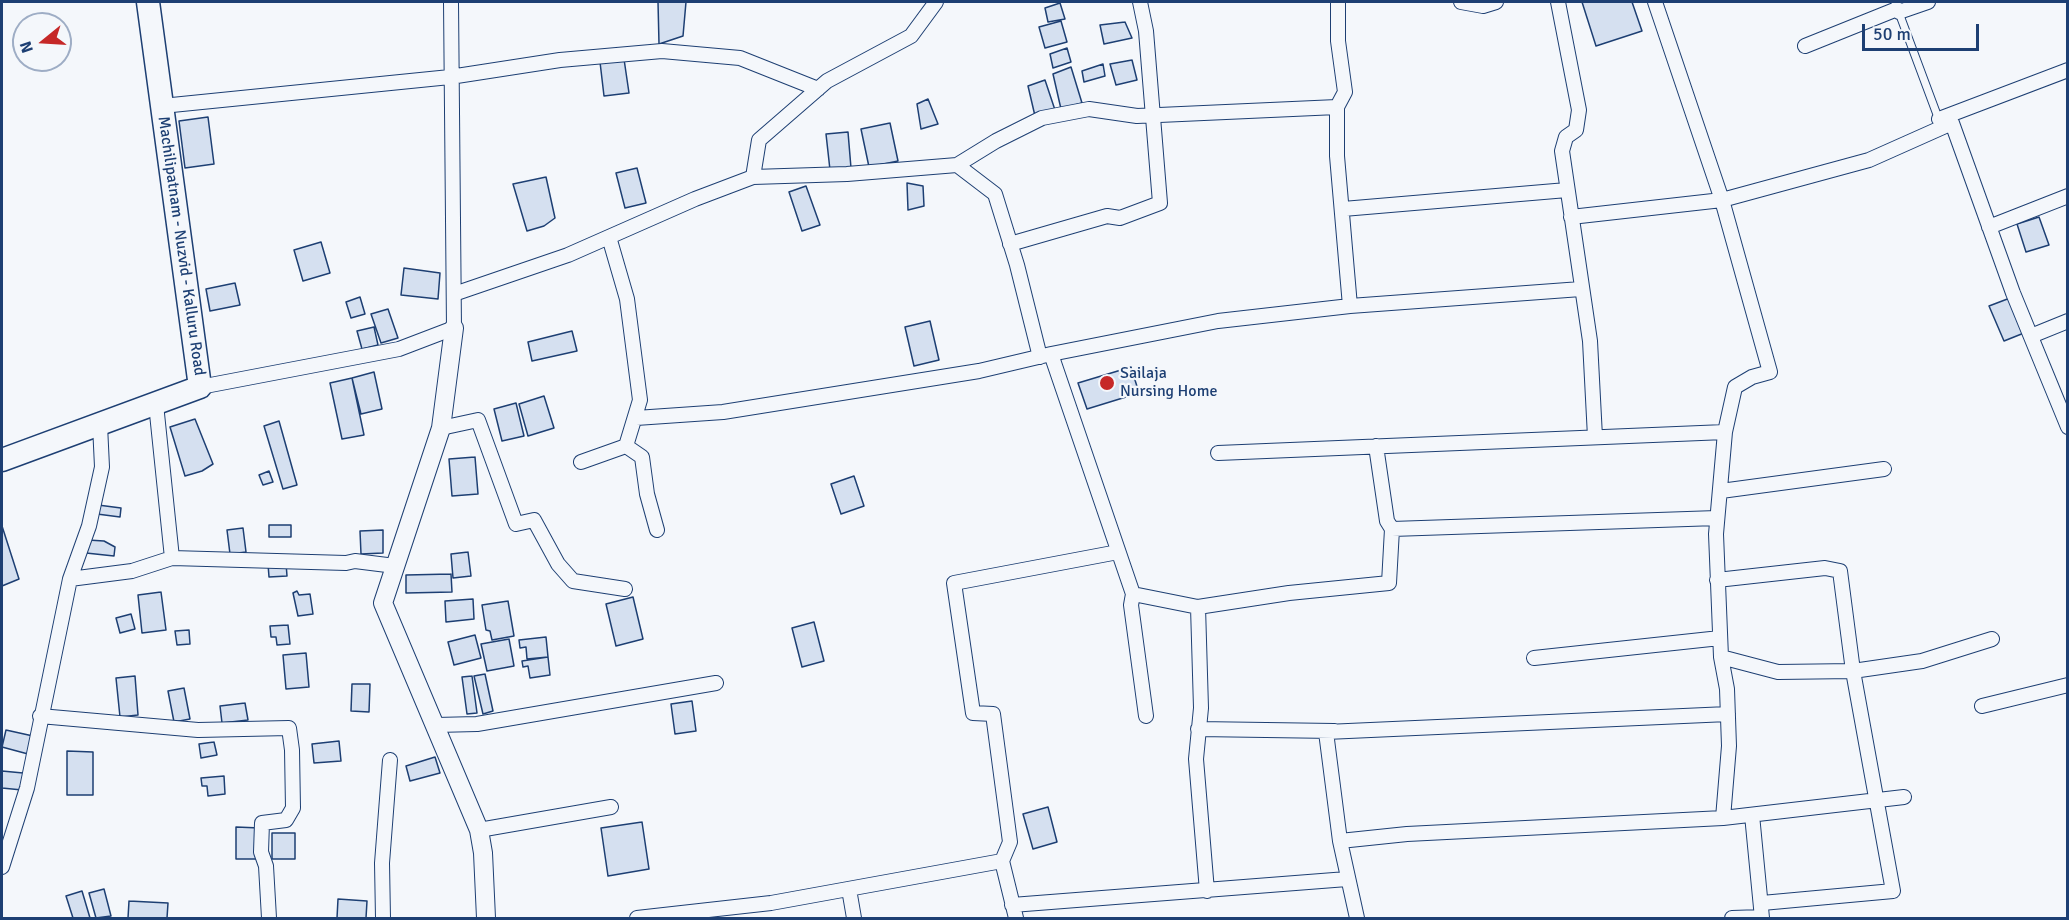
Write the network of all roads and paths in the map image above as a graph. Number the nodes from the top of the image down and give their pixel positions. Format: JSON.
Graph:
{"nodes":[{"id":1,"x":148,"y":2,"type":"edge"},
{"id":2,"x":451,"y":2,"type":"edge"},
{"id":3,"x":936,"y":2,"type":"edge"},
{"id":4,"x":1140,"y":2,"type":"edge"},
{"id":5,"x":1338,"y":2,"type":"edge"},
{"id":6,"x":1461,"y":2,"type":"edge"},
{"id":7,"x":1496,"y":2,"type":"edge"},
{"id":8,"x":1558,"y":2,"type":"edge"},
{"id":9,"x":1655,"y":2,"type":"edge"},
{"id":10,"x":1928,"y":2,"type":"edge"},
{"id":11,"x":1897,"y":8,"type":"edge"},
{"id":12,"x":1804,"y":46,"type":"dead end"},
{"id":13,"x":2067,"y":70,"type":"edge"},
{"id":14,"x":450,"y":77,"type":"junction"},
{"id":15,"x":818,"y":88,"type":"junction"},
{"id":16,"x":162,"y":106,"type":"junction"},
{"id":17,"x":1337,"y":107,"type":"junction"},
{"id":18,"x":1152,"y":115,"type":"junction"},
{"id":19,"x":1941,"y":123,"type":"junction"},
{"id":20,"x":957,"y":165,"type":"junction"},
{"id":21,"x":753,"y":177,"type":"junction"},
{"id":22,"x":1567,"y":190,"type":"junction"},
{"id":23,"x":2067,"y":196,"type":"edge"},
{"id":24,"x":1722,"y":200,"type":"junction"},
{"id":25,"x":1343,"y":209,"type":"junction"},
{"id":26,"x":1571,"y":218,"type":"junction"},
{"id":27,"x":1989,"y":227,"type":"junction"},
{"id":28,"x":609,"y":237,"type":"junction"},
{"id":29,"x":1010,"y":244,"type":"junction"},
{"id":30,"x":1581,"y":289,"type":"junction"},
{"id":31,"x":454,"y":294,"type":"junction"},
{"id":32,"x":1350,"y":306,"type":"junction"},
{"id":33,"x":2067,"y":321,"type":"edge"},
{"id":34,"x":454,"y":328,"type":"junction"},
{"id":35,"x":2031,"y":336,"type":"junction"},
{"id":36,"x":1045,"y":355,"type":"junction"},
{"id":37,"x":200,"y":387,"type":"junction"},
{"id":38,"x":156,"y":404,"type":"junction"},
{"id":39,"x":636,"y":418,"type":"junction"},
{"id":40,"x":100,"y":424,"type":"junction"},
{"id":41,"x":2067,"y":427,"type":"edge"},
{"id":42,"x":441,"y":428,"type":"junction"},
{"id":43,"x":1725,"y":432,"type":"junction"},
{"id":44,"x":1595,"y":437,"type":"junction"},
{"id":45,"x":626,"y":446,"type":"junction"},
{"id":46,"x":1376,"y":446,"type":"junction"},
{"id":47,"x":1218,"y":453,"type":"dead end"},
{"id":48,"x":2,"y":460,"type":"edge"},
{"id":49,"x":582,"y":462,"type":"dead end"},
{"id":50,"x":1884,"y":469,"type":"dead end"},
{"id":51,"x":1721,"y":491,"type":"junction"},
{"id":52,"x":1717,"y":518,"type":"junction"},
{"id":53,"x":1392,"y":529,"type":"junction"},
{"id":54,"x":657,"y":530,"type":"dead end"},
{"id":55,"x":1118,"y":552,"type":"junction"},
{"id":56,"x":172,"y":558,"type":"junction"},
{"id":57,"x":395,"y":566,"type":"junction"},
{"id":58,"x":70,"y":579,"type":"junction"},
{"id":59,"x":1718,"y":580,"type":"junction"},
{"id":60,"x":625,"y":589,"type":"dead end"},
{"id":61,"x":1133,"y":594,"type":"junction"},
{"id":62,"x":1198,"y":607,"type":"junction"},
{"id":63,"x":1720,"y":638,"type":"junction"},
{"id":64,"x":1992,"y":639,"type":"dead end"},
{"id":65,"x":1721,"y":657,"type":"junction"},
{"id":66,"x":1534,"y":658,"type":"dead end"},
{"id":67,"x":1853,"y":670,"type":"junction"},
{"id":68,"x":716,"y":683,"type":"dead end"},
{"id":69,"x":2067,"y":685,"type":"edge"},
{"id":70,"x":1982,"y":706,"type":"dead end"},
{"id":71,"x":1728,"y":714,"type":"junction"},
{"id":72,"x":40,"y":716,"type":"junction"},
{"id":73,"x":1146,"y":716,"type":"dead end"},
{"id":74,"x":436,"y":725,"type":"junction"},
{"id":75,"x":1198,"y":729,"type":"junction"},
{"id":76,"x":1368,"y":730,"type":"junction"},
{"id":77,"x":390,"y":760,"type":"dead end"},
{"id":78,"x":1904,"y":797,"type":"dead end"},
{"id":79,"x":1875,"y":801,"type":"junction"},
{"id":80,"x":611,"y":807,"type":"dead end"},
{"id":81,"x":1752,"y":815,"type":"junction"},
{"id":82,"x":1724,"y":818,"type":"junction"},
{"id":83,"x":479,"y":830,"type":"junction"},
{"id":84,"x":1340,"y":841,"type":"junction"},
{"id":85,"x":5,"y":842,"type":"edge"},
{"id":86,"x":1002,"y":861,"type":"junction"},
{"id":87,"x":2,"y":867,"type":"edge"},
{"id":88,"x":1347,"y":879,"type":"junction"},
{"id":89,"x":849,"y":889,"type":"junction"},
{"id":90,"x":1207,"y":891,"type":"junction"},
{"id":91,"x":1761,"y":903,"type":"junction"},
{"id":92,"x":757,"y":912,"type":"edge"},
{"id":93,"x":1014,"y":912,"type":"edge"},
{"id":94,"x":268,"y":918,"type":"edge"},
{"id":95,"x":384,"y":918,"type":"edge"},
{"id":96,"x":486,"y":918,"type":"edge"},
{"id":97,"x":637,"y":918,"type":"edge"},
{"id":98,"x":854,"y":918,"type":"edge"},
{"id":99,"x":1357,"y":918,"type":"edge"},
{"id":100,"x":1732,"y":918,"type":"edge"},
{"id":101,"x":1762,"y":918,"type":"edge"}],
"edges":[{"from":1,"to":16,"type":"main road","name":"Machilipatnam - Nuzvid - Kalluru Road"},
{"from":2,"to":14,"type":"street"},
{"from":3,"to":15,"type":"street"},
{"from":4,"to":18,"type":"street"},
{"from":5,"to":17,"type":"street"},
{"from":6,"to":7,"type":"street"},
{"from":8,"to":22,"type":"street"},
{"from":9,"to":24,"type":"street"},
{"from":10,"to":11,"type":"street"},
{"from":11,"to":12,"type":"street"},
{"from":11,"to":19,"type":"lane"},
{"from":13,"to":19,"type":"street"},
{"from":14,"to":15,"type":"street"},
{"from":14,"to":16,"type":"street"},
{"from":14,"to":31,"type":"street"},
{"from":15,"to":21,"type":"street"},
{"from":16,"to":37,"type":"main road","name":"Machilipatnam - Nuzvid - Kalluru Road"},
{"from":17,"to":18,"type":"street"},
{"from":17,"to":25,"type":"street"},
{"from":18,"to":20,"type":"street"},
{"from":18,"to":29,"type":"street"},
{"from":19,"to":24,"type":"street"},
{"from":19,"to":27,"type":"street"},
{"from":20,"to":21,"type":"street"},
{"from":20,"to":29,"type":"street"},
{"from":21,"to":28,"type":"street"},
{"from":22,"to":25,"type":"street"},
{"from":22,"to":26,"type":"street"},
{"from":23,"to":27,"type":"street"},
{"from":24,"to":26,"type":"street"},
{"from":24,"to":43,"type":"street"},
{"from":25,"to":32,"type":"street"},
{"from":26,"to":30,"type":"street"},
{"from":27,"to":35,"type":"street"},
{"from":28,"to":31,"type":"street"},
{"from":28,"to":39,"type":"street"},
{"from":29,"to":36,"type":"street"},
{"from":30,"to":32,"type":"street"},
{"from":30,"to":44,"type":"street"},
{"from":31,"to":34,"type":"street"},
{"from":32,"to":36,"type":"street"},
{"from":33,"to":35,"type":"street"},
{"from":34,"to":37,"type":"street"},
{"from":34,"to":42,"type":"street"},
{"from":35,"to":41,"type":"street"},
{"from":36,"to":39,"type":"street"},
{"from":36,"to":55,"type":"street"},
{"from":37,"to":38,"type":"main road","name":"Machilipatnam - Nuzvid - Kalluru Road"},
{"from":38,"to":40,"type":"main road","name":"Machilipatnam - Nuzvid - Kalluru Road"},
{"from":38,"to":56,"type":"street"},
{"from":39,"to":45,"type":"street"},
{"from":40,"to":48,"type":"main road","name":"Machilipatnam - Nuzvid - Kalluru Road"},
{"from":40,"to":58,"type":"street"},
{"from":42,"to":57,"type":"street"},
{"from":42,"to":60,"type":"street"},
{"from":43,"to":44,"type":"street"},
{"from":43,"to":51,"type":"street"},
{"from":44,"to":46,"type":"street"},
{"from":45,"to":49,"type":"street"},
{"from":45,"to":54,"type":"street"},
{"from":46,"to":47,"type":"street"},
{"from":46,"to":53,"type":"street"},
{"from":50,"to":51,"type":"street"},
{"from":51,"to":52,"type":"street"},
{"from":52,"to":53,"type":"street"},
{"from":52,"to":59,"type":"street"},
{"from":53,"to":62,"type":"street"},
{"from":55,"to":61,"type":"street"},
{"from":55,"to":86,"type":"street"},
{"from":56,"to":57,"type":"street"},
{"from":56,"to":58,"type":"street"},
{"from":57,"to":74,"type":"street"},
{"from":58,"to":72,"type":"street"},
{"from":59,"to":63,"type":"street"},
{"from":59,"to":67,"type":"street"},
{"from":61,"to":62,"type":"street"},
{"from":61,"to":73,"type":"street"},
{"from":62,"to":75,"type":"street"},
{"from":63,"to":65,"type":"street"},
{"from":63,"to":66,"type":"street"},
{"from":64,"to":67,"type":"street"},
{"from":65,"to":67,"type":"street"},
{"from":65,"to":71,"type":"street"},
{"from":67,"to":79,"type":"street"},
{"from":68,"to":74,"type":"street"},
{"from":69,"to":70,"type":"street"},
{"from":71,"to":76,"type":"street"},
{"from":71,"to":82,"type":"street"},
{"from":72,"to":85,"type":"street"},
{"from":72,"to":94,"type":"street"},
{"from":74,"to":83,"type":"street"},
{"from":75,"to":76,"type":"street"},
{"from":75,"to":90,"type":"street"},
{"from":76,"to":84,"type":"street"},
{"from":77,"to":95,"type":"street"},
{"from":78,"to":79,"type":"street"},
{"from":79,"to":81,"type":"street"},
{"from":79,"to":91,"type":"street"},
{"from":80,"to":83,"type":"street"},
{"from":81,"to":82,"type":"street"},
{"from":81,"to":91,"type":"street"},
{"from":82,"to":84,"type":"street"},
{"from":83,"to":96,"type":"street"},
{"from":84,"to":88,"type":"street"},
{"from":85,"to":87,"type":"street"},
{"from":86,"to":89,"type":"street"},
{"from":86,"to":93,"type":"street"},
{"from":88,"to":90,"type":"street"},
{"from":88,"to":99,"type":"street"},
{"from":89,"to":92,"type":"street"},
{"from":89,"to":98,"type":"street"},
{"from":90,"to":93,"type":"street"},
{"from":91,"to":101,"type":"street"},
{"from":92,"to":97,"type":"street"},
{"from":100,"to":101,"type":"street"}]}
